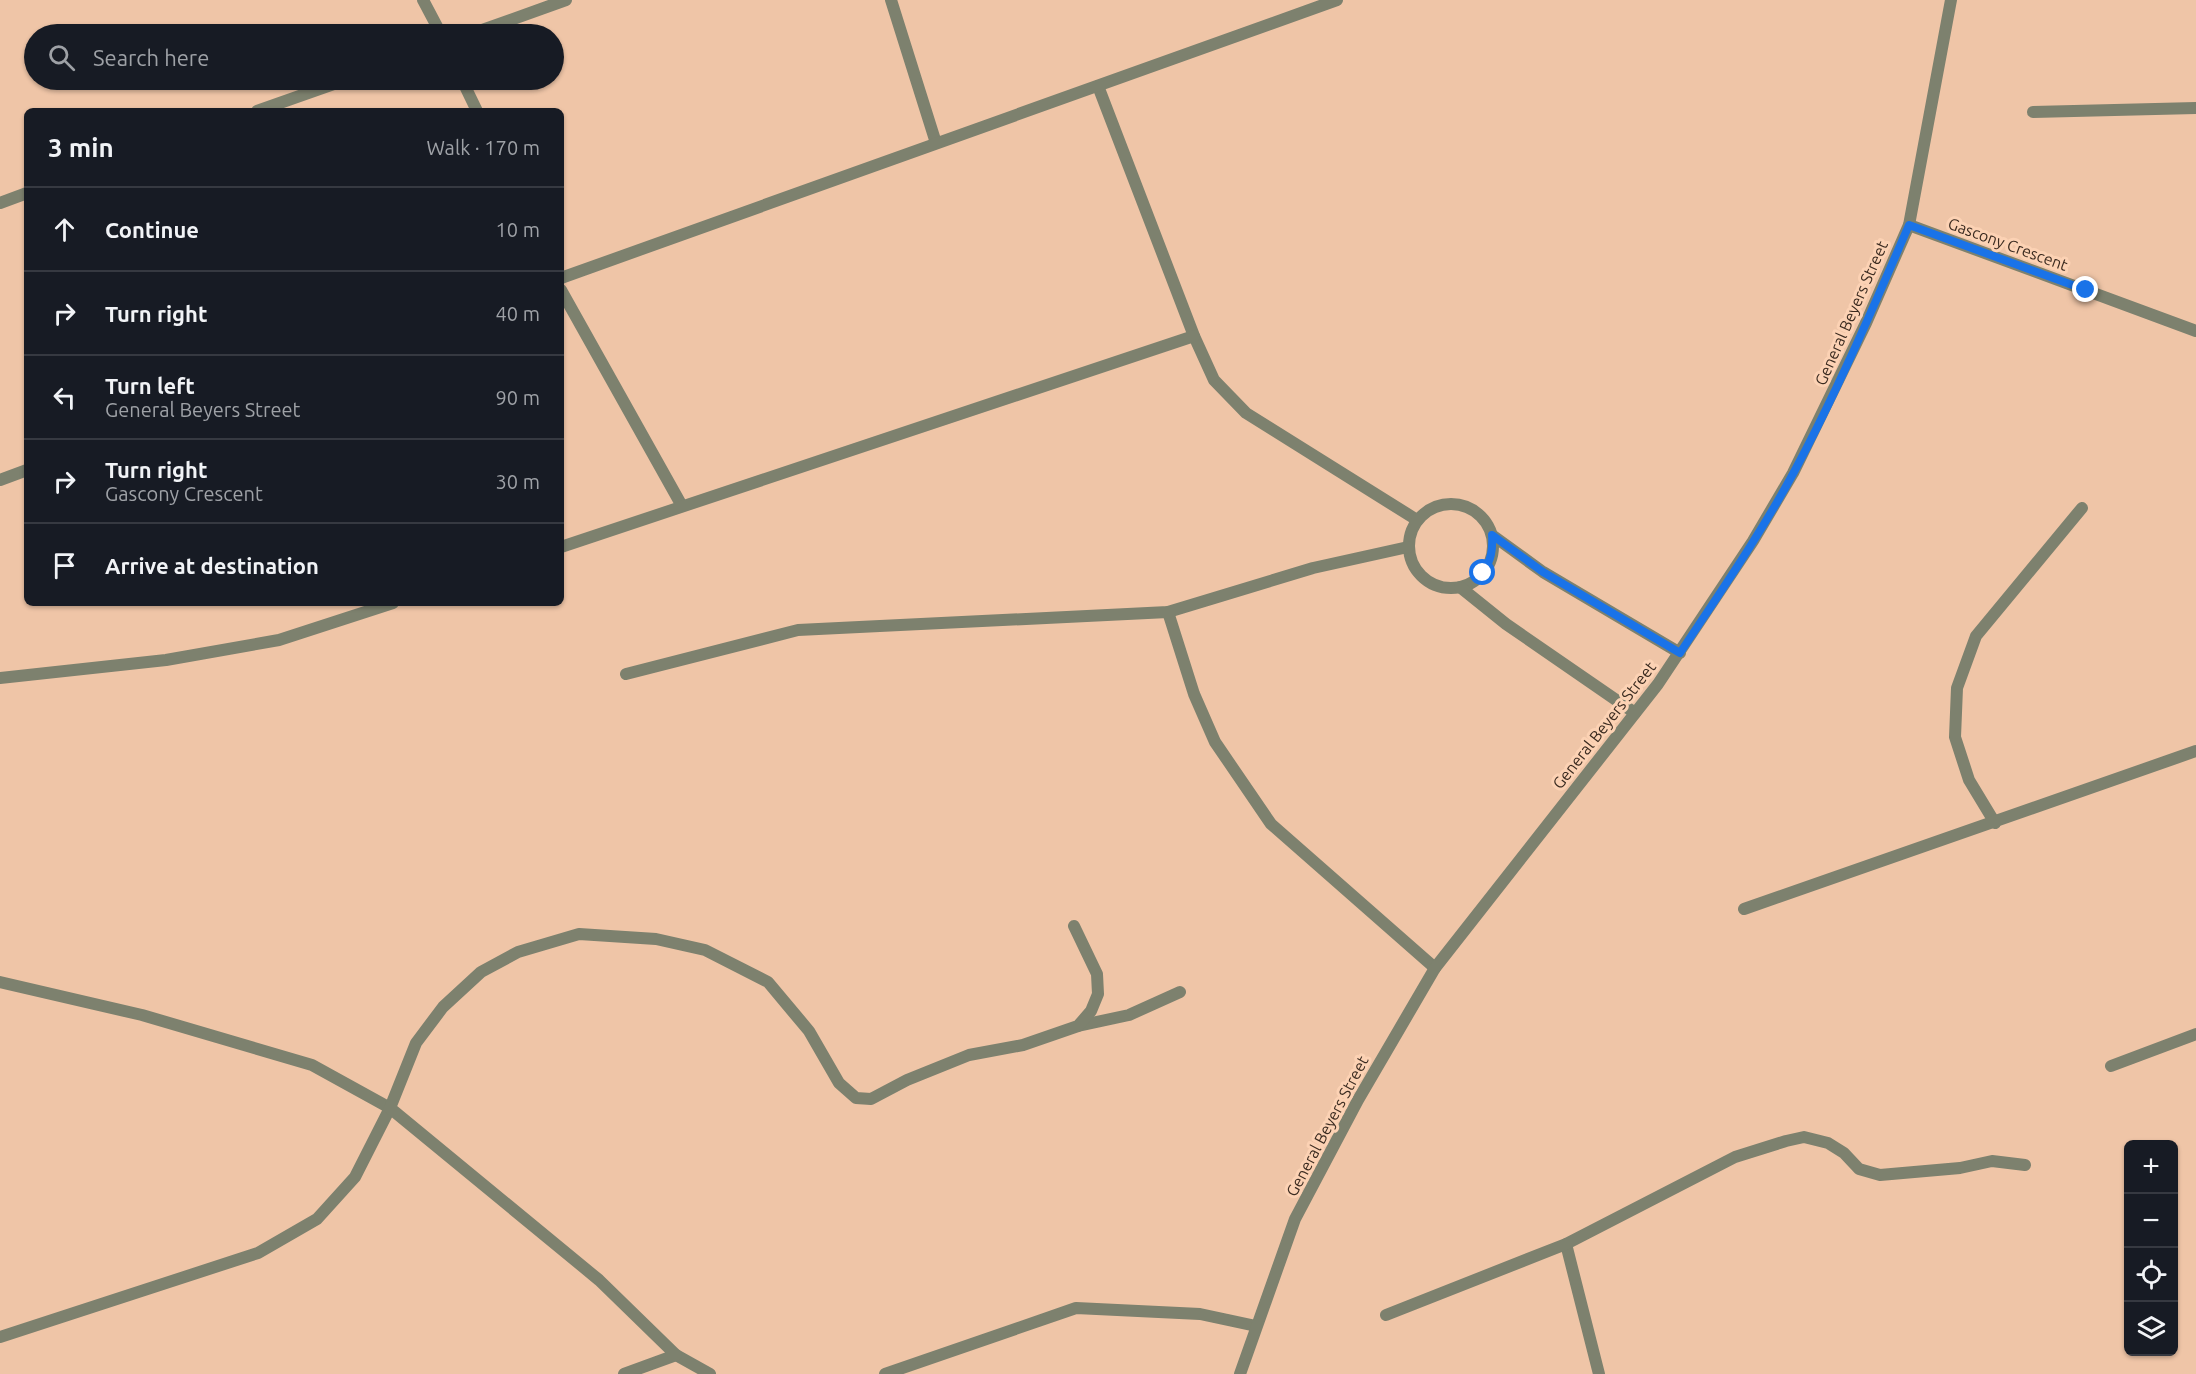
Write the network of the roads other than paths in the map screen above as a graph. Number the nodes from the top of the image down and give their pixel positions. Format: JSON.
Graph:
{"nodes":[{"id":1,"x":423,"y":0,"type":"edge"},
{"id":2,"x":566,"y":0,"type":"edge"},
{"id":3,"x":891,"y":0,"type":"edge"},
{"id":4,"x":1337,"y":0,"type":"edge"},
{"id":5,"x":1951,"y":0,"type":"edge"},
{"id":6,"x":436,"y":24,"type":"edge"},
{"id":7,"x":499,"y":24,"type":"edge"},
{"id":8,"x":1098,"y":86,"type":"junction"},
{"id":9,"x":317,"y":90,"type":"edge"},
{"id":10,"x":467,"y":90,"type":"edge"},
{"id":11,"x":266,"y":108,"type":"edge"},
{"id":12,"x":476,"y":108,"type":"edge"},
{"id":13,"x":2196,"y":108,"type":"edge"},
{"id":14,"x":2033,"y":112,"type":"dead end"},
{"id":15,"x":936,"y":143,"type":"junction"},
{"id":16,"x":24,"y":195,"type":"edge"},
{"id":17,"x":0,"y":203,"type":"edge"},
{"id":18,"x":1909,"y":225,"type":"junction"},
{"id":19,"x":564,"y":277,"type":"edge"},
{"id":20,"x":564,"y":295,"type":"edge"},
{"id":21,"x":2196,"y":331,"type":"edge"},
{"id":22,"x":1194,"y":336,"type":"junction"},
{"id":23,"x":24,"y":471,"type":"edge"},
{"id":24,"x":0,"y":480,"type":"edge"},
{"id":25,"x":682,"y":506,"type":"junction"},
{"id":26,"x":2082,"y":508,"type":"dead end"},
{"id":27,"x":1417,"y":520,"type":"junction"},
{"id":28,"x":1492,"y":535,"type":"junction"},
{"id":29,"x":564,"y":546,"type":"edge"},
{"id":30,"x":1408,"y":547,"type":"junction"},
{"id":31,"x":1460,"y":587,"type":"junction"},
{"id":32,"x":384,"y":606,"type":"edge"},
{"id":33,"x":1168,"y":612,"type":"junction"},
{"id":34,"x":1680,"y":653,"type":"junction"},
{"id":35,"x":626,"y":674,"type":"dead end"},
{"id":36,"x":0,"y":678,"type":"edge"},
{"id":37,"x":1635,"y":712,"type":"junction"},
{"id":38,"x":2196,"y":751,"type":"edge"},
{"id":39,"x":1995,"y":823,"type":"junction"},
{"id":40,"x":1744,"y":909,"type":"dead end"},
{"id":41,"x":1074,"y":926,"type":"dead end"},
{"id":42,"x":1435,"y":968,"type":"junction"},
{"id":43,"x":0,"y":982,"type":"edge"},
{"id":44,"x":1180,"y":992,"type":"dead end"},
{"id":45,"x":1078,"y":1026,"type":"junction"},
{"id":46,"x":2196,"y":1034,"type":"edge"},
{"id":47,"x":2111,"y":1066,"type":"dead end"},
{"id":48,"x":390,"y":1108,"type":"junction"},
{"id":49,"x":2025,"y":1166,"type":"dead end"},
{"id":50,"x":1566,"y":1244,"type":"junction"},
{"id":51,"x":1386,"y":1315,"type":"dead end"},
{"id":52,"x":1256,"y":1326,"type":"junction"},
{"id":53,"x":0,"y":1337,"type":"edge"},
{"id":54,"x":676,"y":1355,"type":"junction"},
{"id":55,"x":624,"y":1374,"type":"edge"},
{"id":56,"x":710,"y":1374,"type":"edge"},
{"id":57,"x":885,"y":1374,"type":"edge"},
{"id":58,"x":1240,"y":1374,"type":"edge"},
{"id":59,"x":1599,"y":1374,"type":"edge"}],
"edges":[{"from":1,"to":6,"type":"street"},
{"from":2,"to":7,"type":"street"},
{"from":3,"to":15,"type":"street"},
{"from":4,"to":8,"type":"street"},
{"from":5,"to":18,"type":"street","name":"General Beyers Street"},
{"from":8,"to":15,"type":"street"},
{"from":8,"to":22,"type":"street"},
{"from":9,"to":11,"type":"street"},
{"from":10,"to":12,"type":"street"},
{"from":13,"to":14,"type":"street"},
{"from":15,"to":19,"type":"street"},
{"from":16,"to":17,"type":"street"},
{"from":18,"to":21,"type":"street","name":"Gascony Crescent"},
{"from":18,"to":34,"type":"street","name":"General Beyers Street"},
{"from":20,"to":25,"type":"street"},
{"from":22,"to":25,"type":"street"},
{"from":22,"to":27,"type":"street"},
{"from":23,"to":24,"type":"street"},
{"from":25,"to":29,"type":"street"},
{"from":26,"to":39,"type":"street"},
{"from":27,"to":28,"type":"street"},
{"from":27,"to":30,"type":"street"},
{"from":28,"to":31,"type":"street"},
{"from":28,"to":34,"type":"street"},
{"from":30,"to":31,"type":"street"},
{"from":30,"to":33,"type":"street"},
{"from":31,"to":37,"type":"street"},
{"from":32,"to":36,"type":"street"},
{"from":33,"to":35,"type":"street"},
{"from":33,"to":42,"type":"street"},
{"from":34,"to":37,"type":"street","name":"General Beyers Street"},
{"from":37,"to":42,"type":"street","name":"General Beyers Street"},
{"from":38,"to":39,"type":"street"},
{"from":39,"to":40,"type":"street"},
{"from":41,"to":45,"type":"street"},
{"from":42,"to":52,"type":"street","name":"General Beyers Street"},
{"from":43,"to":48,"type":"street"},
{"from":44,"to":45,"type":"street"},
{"from":45,"to":48,"type":"street"},
{"from":46,"to":47,"type":"street"},
{"from":48,"to":53,"type":"street"},
{"from":48,"to":54,"type":"street"},
{"from":49,"to":50,"type":"street"},
{"from":50,"to":51,"type":"street"},
{"from":50,"to":59,"type":"street"},
{"from":52,"to":57,"type":"street"},
{"from":52,"to":58,"type":"street","name":"General Beyers Street"},
{"from":54,"to":55,"type":"street"},
{"from":54,"to":56,"type":"street"}]}
